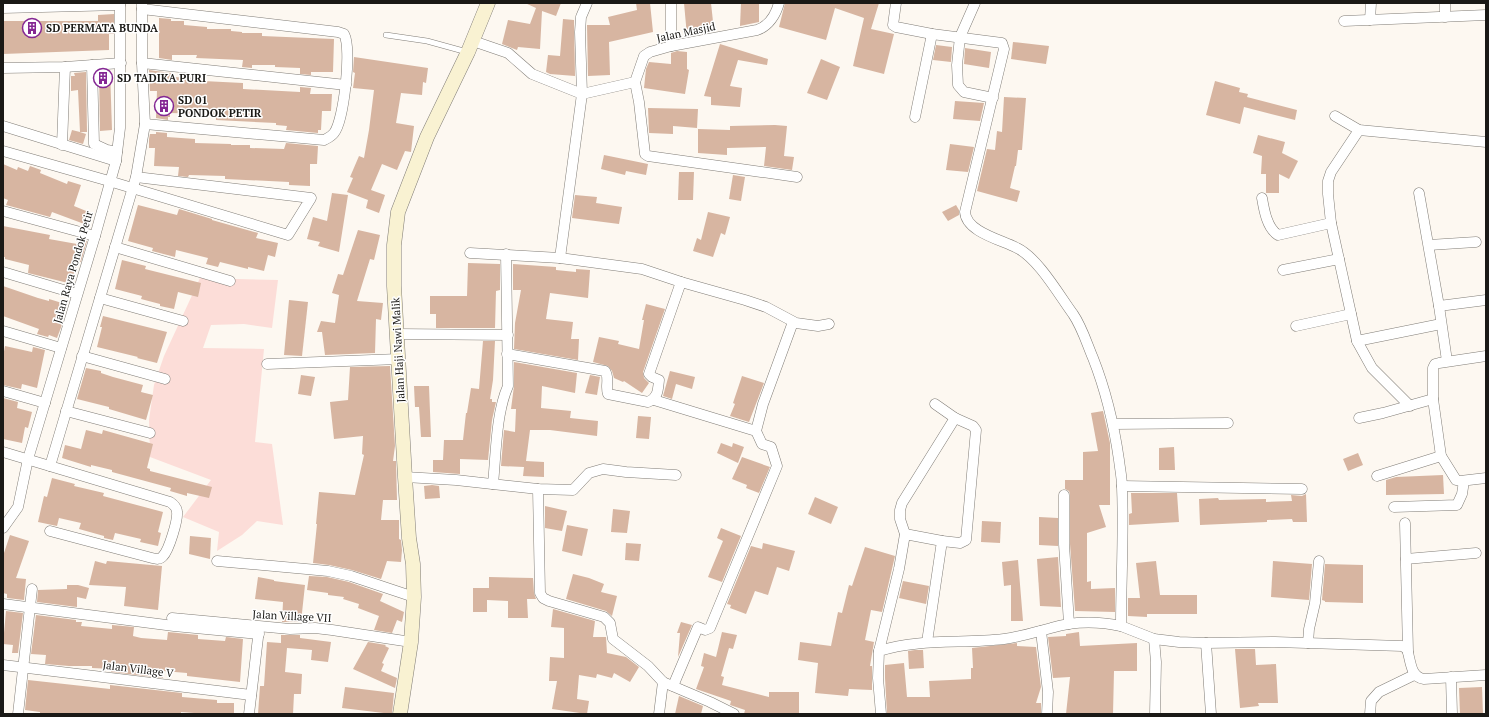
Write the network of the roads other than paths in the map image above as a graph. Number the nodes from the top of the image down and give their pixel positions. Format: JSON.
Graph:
{"nodes":[{"id":1,"x":488,"y":3,"type":"edge"},
{"id":2,"x":587,"y":3,"type":"edge"},
{"id":3,"x":671,"y":3,"type":"edge"},
{"id":4,"x":779,"y":3,"type":"edge"},
{"id":5,"x":896,"y":3,"type":"edge"},
{"id":6,"x":975,"y":3,"type":"edge"},
{"id":7,"x":1371,"y":3,"type":"edge"},
{"id":8,"x":1445,"y":3,"type":"edge"},
{"id":9,"x":120,"y":4,"type":"edge"},
{"id":10,"x":142,"y":6,"type":"edge"},
{"id":11,"x":3,"y":8,"type":"edge"},
{"id":12,"x":1486,"y":14,"type":"edge"},
{"id":13,"x":1445,"y":17,"type":"junction"},
{"id":14,"x":1370,"y":20,"type":"junction"},
{"id":15,"x":1344,"y":21,"type":"dead end"},
{"id":16,"x":932,"y":34,"type":"junction"},
{"id":17,"x":386,"y":35,"type":"dead end"},
{"id":18,"x":960,"y":37,"type":"junction"},
{"id":19,"x":671,"y":46,"type":"junction"},
{"id":20,"x":471,"y":47,"type":"junction"},
{"id":21,"x":121,"y":63,"type":"junction"},
{"id":22,"x":142,"y":63,"type":"junction"},
{"id":23,"x":92,"y":65,"type":"junction"},
{"id":24,"x":65,"y":67,"type":"junction"},
{"id":25,"x":3,"y":68,"type":"edge"},
{"id":26,"x":635,"y":82,"type":"junction"},
{"id":27,"x":346,"y":85,"type":"junction"},
{"id":28,"x":582,"y":94,"type":"junction"},
{"id":29,"x":992,"y":98,"type":"junction"},
{"id":30,"x":1335,"y":116,"type":"dead end"},
{"id":31,"x":915,"y":117,"type":"dead end"},
{"id":32,"x":145,"y":124,"type":"junction"},
{"id":33,"x":3,"y":126,"type":"edge"},
{"id":34,"x":1359,"y":130,"type":"junction"},
{"id":35,"x":1486,"y":142,"type":"edge"},
{"id":36,"x":62,"y":145,"type":"junction"},
{"id":37,"x":3,"y":151,"type":"edge"},
{"id":38,"x":116,"y":159,"type":"junction"},
{"id":39,"x":136,"y":177,"type":"junction"},
{"id":40,"x":797,"y":177,"type":"dead end"},
{"id":41,"x":150,"y":179,"type":"junction"},
{"id":42,"x":111,"y":180,"type":"junction"},
{"id":43,"x":131,"y":187,"type":"junction"},
{"id":44,"x":147,"y":192,"type":"junction"},
{"id":45,"x":1419,"y":193,"type":"dead end"},
{"id":46,"x":1262,"y":198,"type":"dead end"},
{"id":47,"x":3,"y":211,"type":"edge"},
{"id":48,"x":1331,"y":222,"type":"junction"},
{"id":49,"x":95,"y":236,"type":"junction"},
{"id":50,"x":1476,"y":242,"type":"dead end"},
{"id":51,"x":1429,"y":245,"type":"junction"},
{"id":52,"x":115,"y":246,"type":"junction"},
{"id":53,"x":470,"y":253,"type":"dead end"},
{"id":54,"x":506,"y":254,"type":"junction"},
{"id":55,"x":560,"y":258,"type":"junction"},
{"id":56,"x":1339,"y":259,"type":"junction"},
{"id":57,"x":1283,"y":270,"type":"dead end"},
{"id":58,"x":3,"y":272,"type":"edge"},
{"id":59,"x":230,"y":281,"type":"dead end"},
{"id":60,"x":681,"y":282,"type":"junction"},
{"id":61,"x":78,"y":294,"type":"junction"},
{"id":62,"x":100,"y":298,"type":"junction"},
{"id":63,"x":1486,"y":300,"type":"edge"},
{"id":64,"x":1439,"y":306,"type":"junction"},
{"id":65,"x":1351,"y":314,"type":"junction"},
{"id":66,"x":182,"y":321,"type":"dead end"},
{"id":67,"x":793,"y":322,"type":"junction"},
{"id":68,"x":829,"y":324,"type":"dead end"},
{"id":69,"x":1441,"y":324,"type":"junction"},
{"id":70,"x":1296,"y":326,"type":"dead end"},
{"id":71,"x":3,"y":331,"type":"edge"},
{"id":72,"x":397,"y":334,"type":"junction"},
{"id":73,"x":508,"y":335,"type":"junction"},
{"id":74,"x":1358,"y":341,"type":"junction"},
{"id":75,"x":61,"y":348,"type":"junction"},
{"id":76,"x":508,"y":354,"type":"junction"},
{"id":77,"x":82,"y":356,"type":"junction"},
{"id":78,"x":1486,"y":356,"type":"edge"},
{"id":79,"x":398,"y":359,"type":"junction"},
{"id":80,"x":1448,"y":361,"type":"junction"},
{"id":81,"x":268,"y":364,"type":"dead end"},
{"id":82,"x":165,"y":378,"type":"dead end"},
{"id":83,"x":3,"y":391,"type":"edge"},
{"id":84,"x":1433,"y":399,"type":"junction"},
{"id":85,"x":654,"y":400,"type":"junction"},
{"id":86,"x":45,"y":403,"type":"junction"},
{"id":87,"x":935,"y":404,"type":"dead end"},
{"id":88,"x":1410,"y":406,"type":"junction"},
{"id":89,"x":66,"y":411,"type":"junction"},
{"id":90,"x":955,"y":418,"type":"junction"},
{"id":91,"x":1359,"y":418,"type":"dead end"},
{"id":92,"x":1228,"y":423,"type":"dead end"},
{"id":93,"x":1113,"y":424,"type":"junction"},
{"id":94,"x":756,"y":431,"type":"junction"},
{"id":95,"x":150,"y":433,"type":"dead end"},
{"id":96,"x":3,"y":452,"type":"edge"},
{"id":97,"x":1441,"y":456,"type":"junction"},
{"id":98,"x":31,"y":460,"type":"junction"},
{"id":99,"x":48,"y":465,"type":"junction"},
{"id":100,"x":676,"y":475,"type":"dead end"},
{"id":101,"x":1377,"y":476,"type":"dead end"},
{"id":102,"x":405,"y":478,"type":"junction"},
{"id":103,"x":1486,"y":478,"type":"edge"},
{"id":104,"x":1464,"y":481,"type":"junction"},
{"id":105,"x":493,"y":484,"type":"junction"},
{"id":106,"x":1122,"y":486,"type":"junction"},
{"id":107,"x":1302,"y":489,"type":"dead end"},
{"id":108,"x":538,"y":490,"type":"junction"},
{"id":109,"x":1064,"y":495,"type":"dead end"},
{"id":110,"x":1394,"y":507,"type":"dead end"},
{"id":111,"x":3,"y":512,"type":"edge"},
{"id":112,"x":13,"y":515,"type":"junction"},
{"id":113,"x":1405,"y":523,"type":"dead end"},
{"id":114,"x":3,"y":528,"type":"edge"},
{"id":115,"x":50,"y":531,"type":"dead end"},
{"id":116,"x":905,"y":534,"type":"junction"},
{"id":117,"x":942,"y":541,"type":"junction"},
{"id":118,"x":1476,"y":553,"type":"dead end"},
{"id":119,"x":1406,"y":558,"type":"junction"},
{"id":120,"x":217,"y":561,"type":"dead end"},
{"id":121,"x":1319,"y":561,"type":"dead end"},
{"id":122,"x":32,"y":589,"type":"dead end"},
{"id":123,"x":414,"y":597,"type":"junction"},
{"id":124,"x":3,"y":604,"type":"edge"},
{"id":125,"x":30,"y":608,"type":"junction"},
{"id":126,"x":172,"y":618,"type":"dead end"},
{"id":127,"x":1069,"y":624,"type":"junction"},
{"id":128,"x":1121,"y":626,"type":"junction"},
{"id":129,"x":259,"y":630,"type":"junction"},
{"id":130,"x":1041,"y":632,"type":"junction"},
{"id":131,"x":1154,"y":640,"type":"junction"},
{"id":132,"x":410,"y":642,"type":"junction"},
{"id":133,"x":927,"y":642,"type":"junction"},
{"id":134,"x":1206,"y":643,"type":"junction"},
{"id":135,"x":1308,"y":643,"type":"junction"},
{"id":136,"x":879,"y":652,"type":"junction"},
{"id":137,"x":1408,"y":652,"type":"junction"},
{"id":138,"x":3,"y":665,"type":"edge"},
{"id":139,"x":23,"y":667,"type":"junction"},
{"id":140,"x":1414,"y":675,"type":"junction"},
{"id":141,"x":1486,"y":675,"type":"edge"},
{"id":142,"x":1451,"y":678,"type":"junction"},
{"id":143,"x":663,"y":682,"type":"junction"},
{"id":144,"x":673,"y":686,"type":"junction"},
{"id":145,"x":251,"y":695,"type":"junction"},
{"id":146,"x":18,"y":714,"type":"edge"},
{"id":147,"x":249,"y":714,"type":"edge"},
{"id":148,"x":400,"y":714,"type":"edge"},
{"id":149,"x":659,"y":714,"type":"edge"},
{"id":150,"x":734,"y":714,"type":"edge"},
{"id":151,"x":881,"y":714,"type":"edge"},
{"id":152,"x":1047,"y":714,"type":"edge"},
{"id":153,"x":1155,"y":714,"type":"edge"},
{"id":154,"x":1211,"y":714,"type":"edge"},
{"id":155,"x":1370,"y":714,"type":"edge"},
{"id":156,"x":1452,"y":714,"type":"edge"}],
"edges":[{"from":1,"to":20,"type":"main road","name":"Jalan Haji Nawi Malik"},
{"from":2,"to":28,"type":"street"},
{"from":3,"to":19,"type":"street"},
{"from":4,"to":19,"type":"street","name":"Jalan Masjid"},
{"from":5,"to":16,"type":"street"},
{"from":6,"to":18,"type":"street"},
{"from":7,"to":14,"type":"street"},
{"from":8,"to":13,"type":"street"},
{"from":9,"to":11,"type":"street"},
{"from":9,"to":21,"type":"street","name":"Jalan Raya Pondok Petir"},
{"from":10,"to":22,"type":"street"},
{"from":10,"to":27,"type":"street"},
{"from":12,"to":13,"type":"street"},
{"from":13,"to":14,"type":"street"},
{"from":14,"to":15,"type":"street"},
{"from":16,"to":18,"type":"street"},
{"from":16,"to":31,"type":"street"},
{"from":17,"to":20,"type":"lane"},
{"from":18,"to":29,"type":"street"},
{"from":18,"to":29,"type":"street"},
{"from":19,"to":26,"type":"street","name":"Jalan Masjid"},
{"from":20,"to":28,"type":"street"},
{"from":20,"to":72,"type":"main road","name":"Jalan Haji Nawi Malik"},
{"from":21,"to":23,"type":"street"},
{"from":21,"to":38,"type":"street","name":"Jalan Raya Pondok Petir"},
{"from":22,"to":27,"type":"street"},
{"from":22,"to":32,"type":"street"},
{"from":23,"to":24,"type":"street"},
{"from":23,"to":38,"type":"street"},
{"from":24,"to":25,"type":"street"},
{"from":24,"to":36,"type":"street"},
{"from":26,"to":28,"type":"street"},
{"from":26,"to":40,"type":"street"},
{"from":27,"to":32,"type":"street"},
{"from":28,"to":55,"type":"street"},
{"from":29,"to":93,"type":"street"},
{"from":30,"to":34,"type":"street"},
{"from":32,"to":39,"type":"street"},
{"from":33,"to":36,"type":"street"},
{"from":34,"to":35,"type":"street"},
{"from":34,"to":48,"type":"street"},
{"from":36,"to":38,"type":"street"},
{"from":37,"to":42,"type":"street"},
{"from":38,"to":42,"type":"street","name":"Jalan Raya Pondok Petir"},
{"from":39,"to":41,"type":"street"},
{"from":39,"to":43,"type":"street"},
{"from":41,"to":44,"type":"street"},
{"from":41,"to":44,"type":"street"},
{"from":42,"to":43,"type":"street"},
{"from":42,"to":49,"type":"street","name":"Jalan Raya Pondok Petir"},
{"from":43,"to":44,"type":"street"},
{"from":43,"to":52,"type":"street"},
{"from":45,"to":51,"type":"street"},
{"from":46,"to":48,"type":"street"},
{"from":47,"to":49,"type":"street"},
{"from":48,"to":56,"type":"street"},
{"from":49,"to":61,"type":"street","name":"Jalan Raya Pondok Petir"},
{"from":50,"to":51,"type":"street"},
{"from":51,"to":64,"type":"street"},
{"from":52,"to":59,"type":"street"},
{"from":52,"to":62,"type":"street"},
{"from":53,"to":54,"type":"street"},
{"from":54,"to":55,"type":"street"},
{"from":54,"to":73,"type":"street"},
{"from":55,"to":60,"type":"street"},
{"from":56,"to":57,"type":"street"},
{"from":56,"to":65,"type":"street"},
{"from":58,"to":61,"type":"street"},
{"from":60,"to":67,"type":"street"},
{"from":60,"to":85,"type":"street"},
{"from":61,"to":75,"type":"street","name":"Jalan Raya Pondok Petir"},
{"from":62,"to":66,"type":"street"},
{"from":62,"to":77,"type":"street"},
{"from":63,"to":64,"type":"street"},
{"from":64,"to":69,"type":"street"},
{"from":65,"to":70,"type":"street"},
{"from":65,"to":74,"type":"street"},
{"from":67,"to":68,"type":"street"},
{"from":67,"to":94,"type":"street"},
{"from":69,"to":74,"type":"street"},
{"from":69,"to":80,"type":"street"},
{"from":71,"to":75,"type":"street"},
{"from":72,"to":73,"type":"street"},
{"from":72,"to":79,"type":"main road","name":"Jalan Haji Nawi Malik"},
{"from":73,"to":76,"type":"street"},
{"from":74,"to":88,"type":"street"},
{"from":75,"to":86,"type":"street","name":"Jalan Raya Pondok Petir"},
{"from":76,"to":85,"type":"street"},
{"from":76,"to":105,"type":"street"},
{"from":77,"to":82,"type":"street"},
{"from":77,"to":89,"type":"street"},
{"from":78,"to":80,"type":"street"},
{"from":79,"to":81,"type":"street"},
{"from":79,"to":102,"type":"main road","name":"Jalan Haji Nawi Malik"},
{"from":80,"to":84,"type":"street"},
{"from":83,"to":86,"type":"street"},
{"from":84,"to":88,"type":"street"},
{"from":84,"to":97,"type":"street"},
{"from":85,"to":94,"type":"street"},
{"from":86,"to":98,"type":"street","name":"Jalan Raya Pondok Petir"},
{"from":87,"to":90,"type":"street"},
{"from":88,"to":91,"type":"street"},
{"from":89,"to":95,"type":"street"},
{"from":89,"to":99,"type":"street"},
{"from":90,"to":116,"type":"street"},
{"from":90,"to":117,"type":"street"},
{"from":92,"to":93,"type":"street"},
{"from":93,"to":106,"type":"street"},
{"from":94,"to":144,"type":"street"},
{"from":96,"to":98,"type":"street"},
{"from":97,"to":101,"type":"street"},
{"from":97,"to":104,"type":"street"},
{"from":98,"to":99,"type":"street"},
{"from":98,"to":112,"type":"street","name":"Jalan Raya Pondok Petir"},
{"from":99,"to":115,"type":"street"},
{"from":100,"to":108,"type":"street"},
{"from":102,"to":105,"type":"street"},
{"from":102,"to":123,"type":"main road","name":"Jalan Haji Nawi Malik"},
{"from":103,"to":104,"type":"street"},
{"from":104,"to":110,"type":"street"},
{"from":105,"to":108,"type":"street"},
{"from":106,"to":107,"type":"street"},
{"from":106,"to":128,"type":"street"},
{"from":108,"to":143,"type":"street"},
{"from":109,"to":127,"type":"street"},
{"from":111,"to":112,"type":"street"},
{"from":112,"to":114,"type":"street","name":"Jalan Raya Pondok Petir"},
{"from":113,"to":119,"type":"street"},
{"from":116,"to":117,"type":"street"},
{"from":116,"to":136,"type":"street"},
{"from":117,"to":133,"type":"street"},
{"from":118,"to":119,"type":"street"},
{"from":119,"to":137,"type":"street"},
{"from":120,"to":123,"type":"street"},
{"from":121,"to":135,"type":"street"},
{"from":122,"to":125,"type":"street"},
{"from":123,"to":132,"type":"main road","name":"Jalan Haji Nawi Malik"},
{"from":124,"to":125,"type":"street","name":"Jalan Village VII"},
{"from":125,"to":129,"type":"street","name":"Jalan Village VII"},
{"from":125,"to":139,"type":"street"},
{"from":126,"to":129,"type":"street","name":"Jalan Village VII"},
{"from":127,"to":128,"type":"street"},
{"from":127,"to":130,"type":"street"},
{"from":128,"to":131,"type":"street"},
{"from":129,"to":132,"type":"street","name":"Jalan Village VII"},
{"from":129,"to":145,"type":"street"},
{"from":130,"to":133,"type":"street"},
{"from":130,"to":152,"type":"street"},
{"from":131,"to":134,"type":"street"},
{"from":131,"to":153,"type":"street"},
{"from":132,"to":148,"type":"main road","name":"Jalan Haji Nawi Malik"},
{"from":133,"to":136,"type":"street"},
{"from":134,"to":135,"type":"street"},
{"from":134,"to":154,"type":"street"},
{"from":135,"to":137,"type":"street"},
{"from":136,"to":151,"type":"street"},
{"from":137,"to":140,"type":"street"},
{"from":138,"to":139,"type":"street","name":"Jalan Village V"},
{"from":139,"to":145,"type":"street","name":"Jalan Village V"},
{"from":139,"to":146,"type":"street"},
{"from":140,"to":142,"type":"street"},
{"from":140,"to":155,"type":"street"},
{"from":141,"to":142,"type":"street"},
{"from":142,"to":156,"type":"street"},
{"from":143,"to":144,"type":"street"},
{"from":143,"to":149,"type":"street"},
{"from":144,"to":150,"type":"street"},
{"from":145,"to":147,"type":"street"}]}
